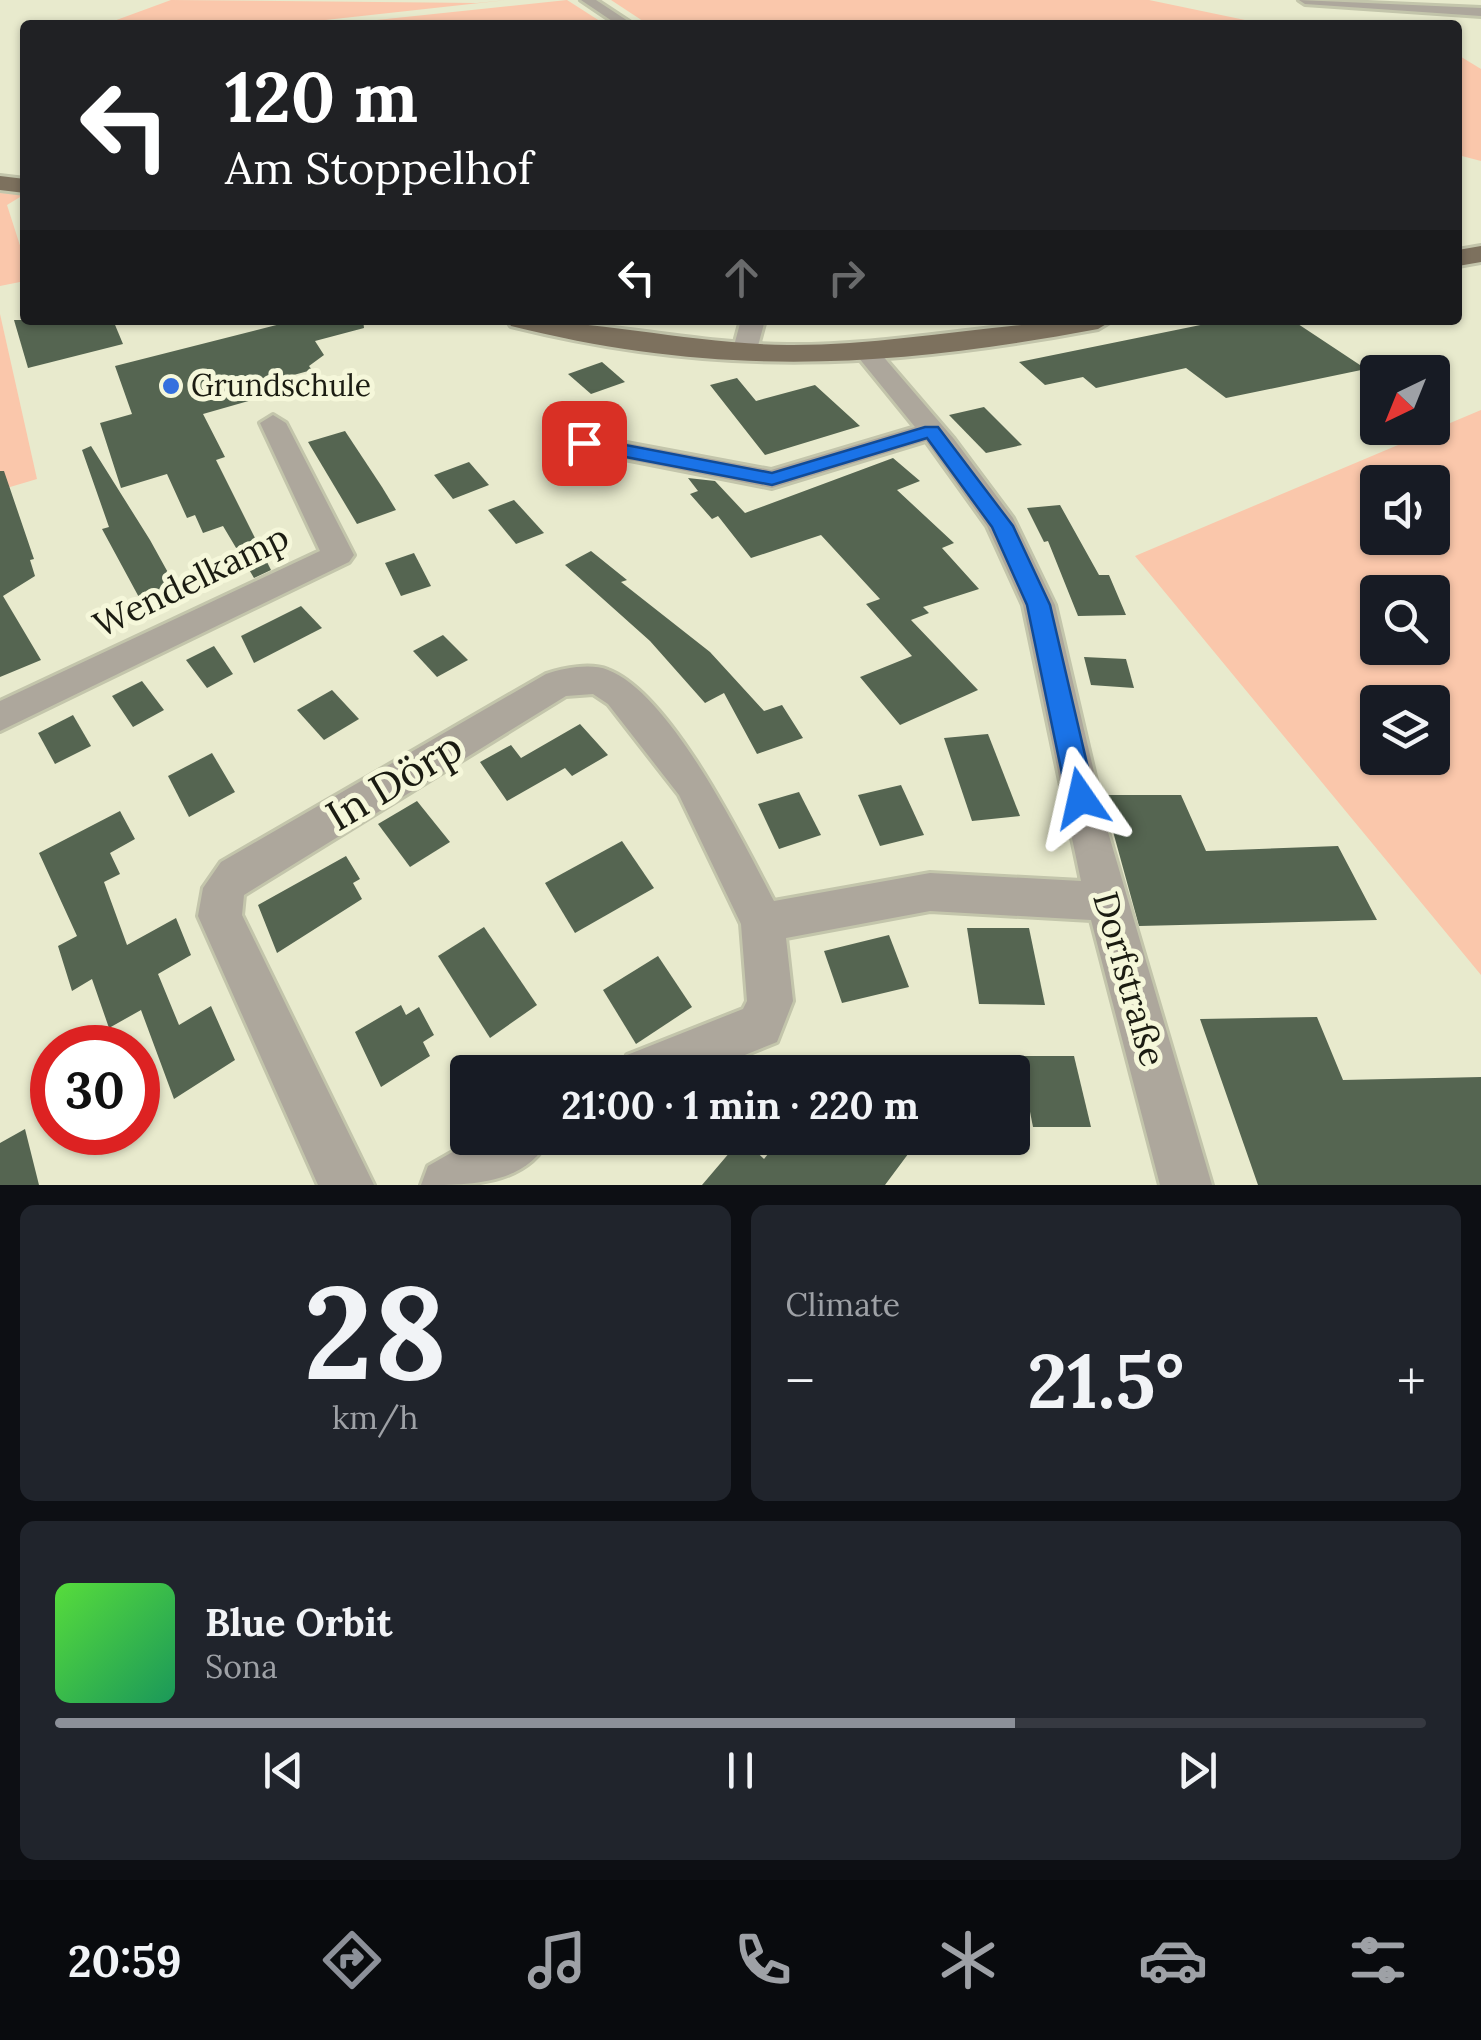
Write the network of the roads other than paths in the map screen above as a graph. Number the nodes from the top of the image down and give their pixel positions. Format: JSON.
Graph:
{"nodes":[{"id":1,"x":587,"y":0,"type":"edge"},
{"id":2,"x":1305,"y":0,"type":"edge"},
{"id":3,"x":1481,"y":12,"type":"edge"},
{"id":4,"x":619,"y":20,"type":"edge"},
{"id":5,"x":547,"y":325,"type":"edge"},
{"id":6,"x":752,"y":325,"type":"edge"},
{"id":7,"x":1069,"y":325,"type":"edge"},
{"id":8,"x":866,"y":352,"type":"junction"},
{"id":9,"x":744,"y":353,"type":"junction"},
{"id":10,"x":272,"y":422,"type":"dead end"},
{"id":11,"x":932,"y":431,"type":"junction"},
{"id":12,"x":584,"y":443,"type":"dead end"},
{"id":13,"x":0,"y":717,"type":"edge"},
{"id":14,"x":1106,"y":902,"type":"junction"},
{"id":15,"x":763,"y":923,"type":"junction"},
{"id":16,"x":687,"y":1055,"type":"edge"},
{"id":17,"x":496,"y":1155,"type":"edge"},
{"id":18,"x":348,"y":1185,"type":"edge"},
{"id":19,"x":446,"y":1185,"type":"edge"},
{"id":20,"x":1186,"y":1185,"type":"edge"}],
"edges":[{"from":1,"to":4,"type":"street"},
{"from":2,"to":3,"type":"street"},
{"from":5,"to":9,"type":"main road"},
{"from":6,"to":9,"type":"street"},
{"from":7,"to":8,"type":"main road"},
{"from":8,"to":9,"type":"main road"},
{"from":8,"to":11,"type":"street","name":"Dorfstraße"},
{"from":10,"to":13,"type":"street","name":"Wendelkamp"},
{"from":11,"to":12,"type":"street"},
{"from":11,"to":14,"type":"street","name":"Dorfstraße"},
{"from":14,"to":15,"type":"street"},
{"from":14,"to":20,"type":"street","name":"Dorfstraße"},
{"from":15,"to":16,"type":"street","name":"In Dörp"},
{"from":15,"to":18,"type":"street","name":"In Dörp"},
{"from":17,"to":19,"type":"street"}]}
